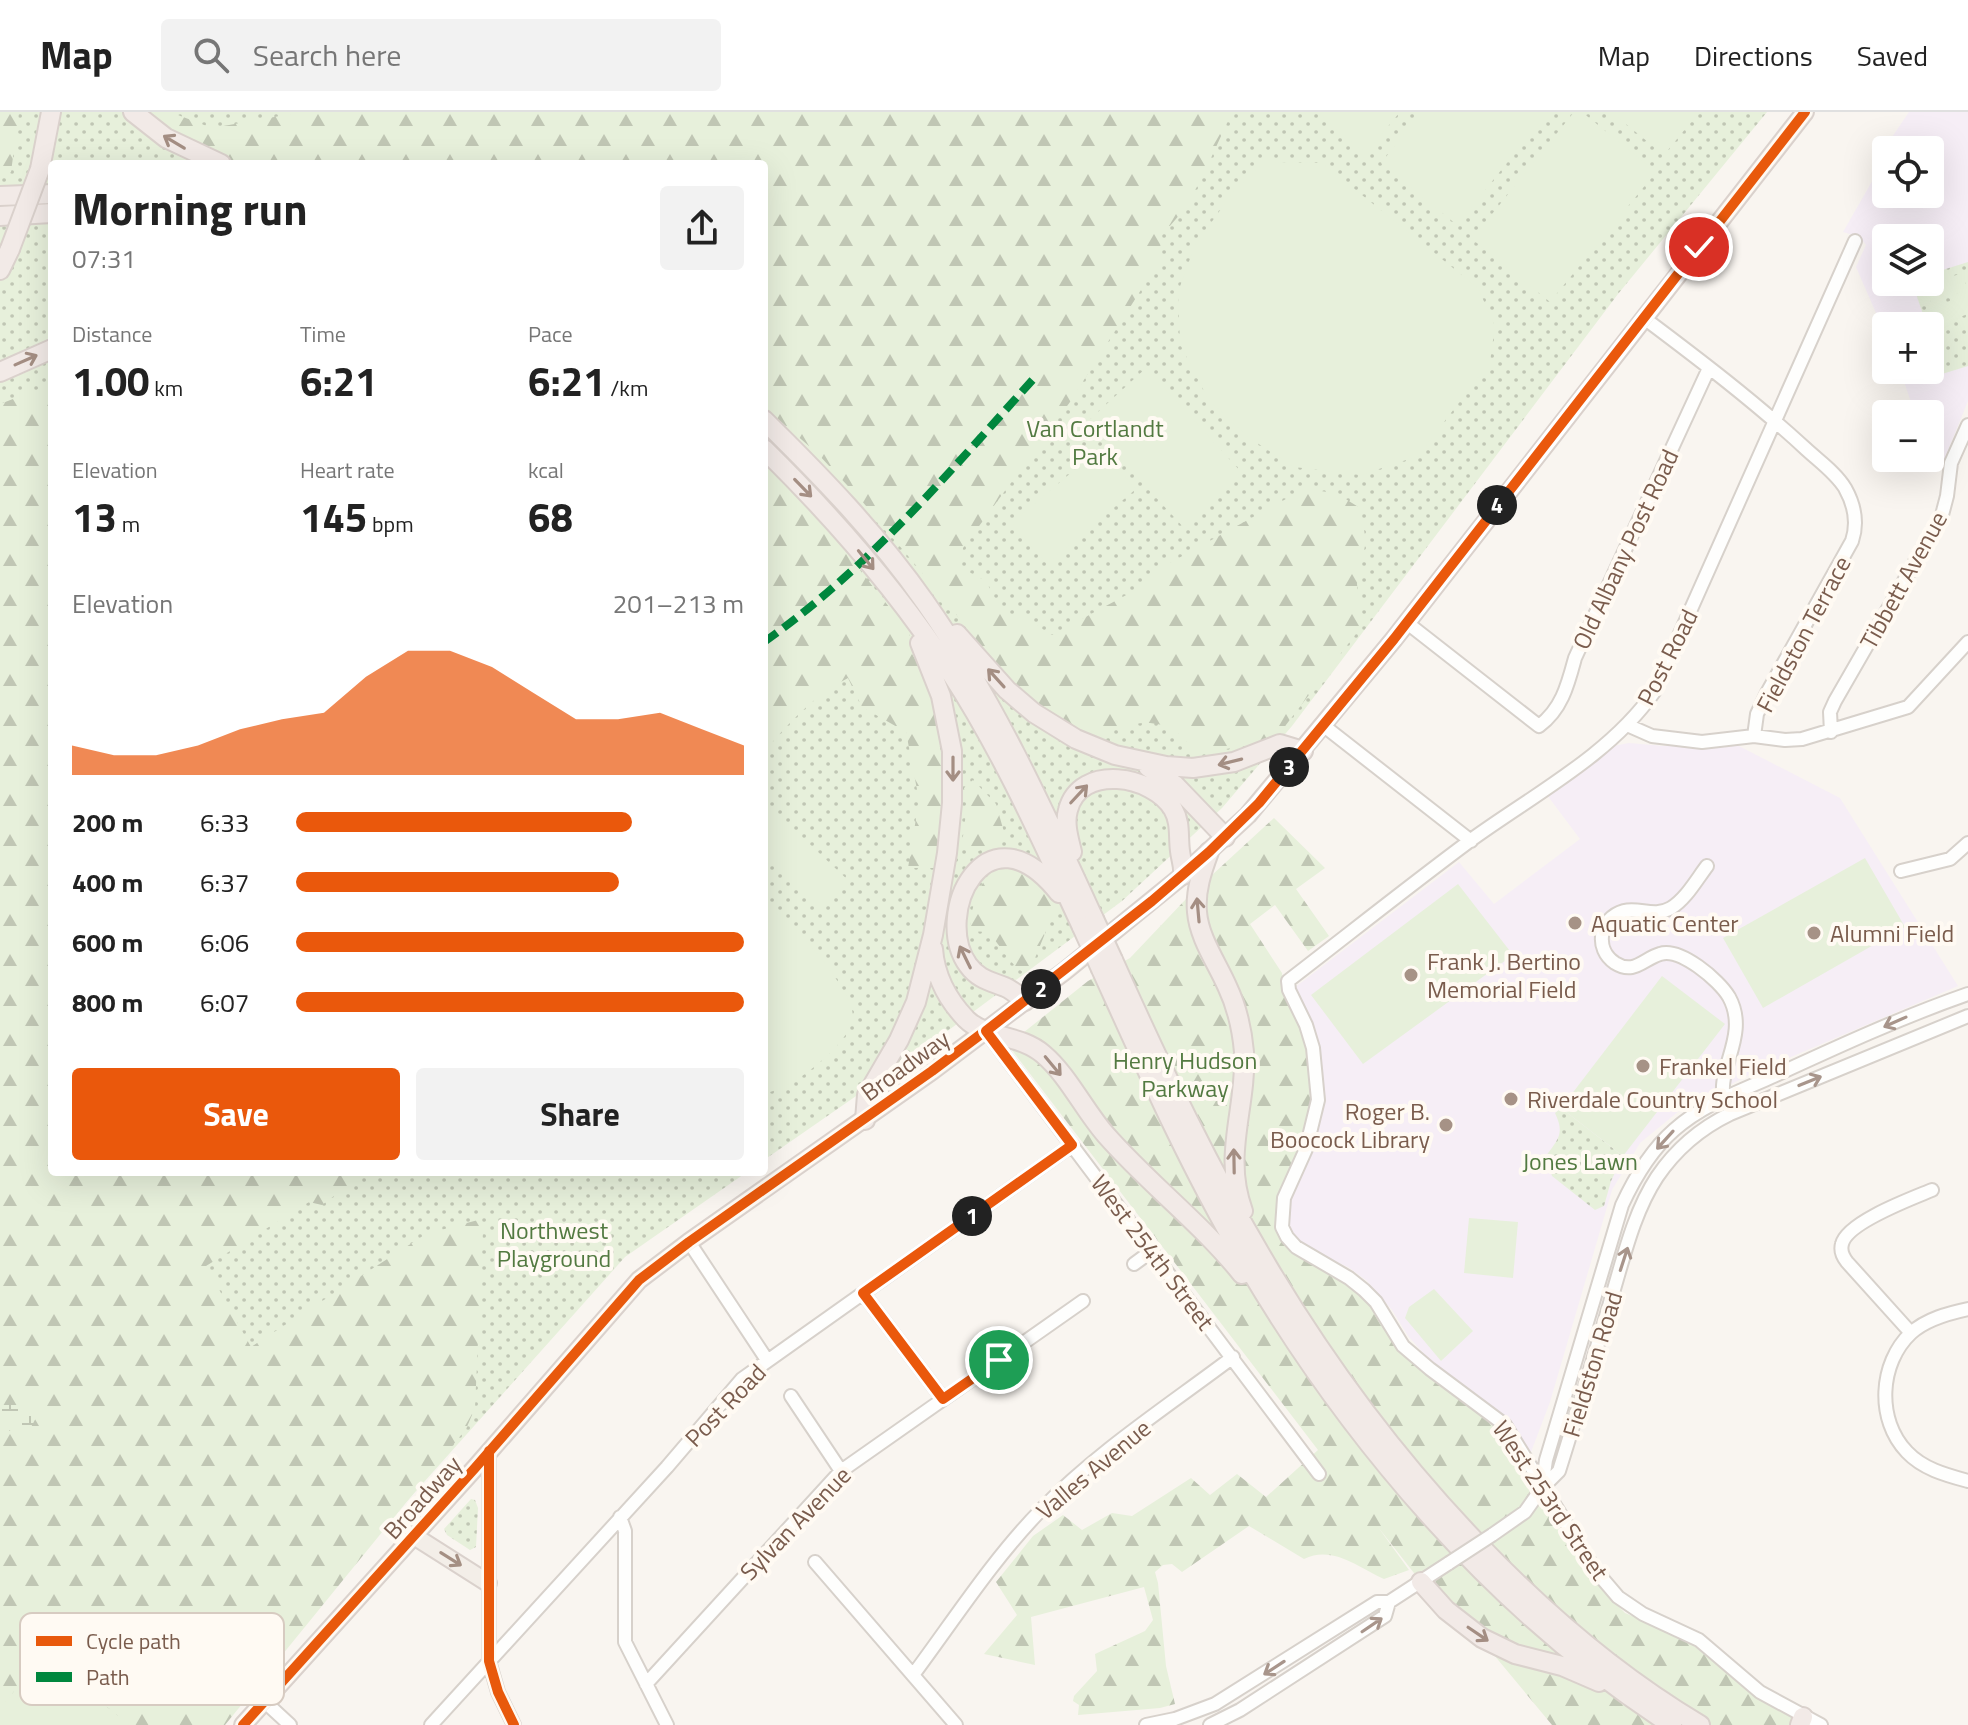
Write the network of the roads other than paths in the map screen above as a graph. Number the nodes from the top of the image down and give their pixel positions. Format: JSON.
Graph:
{"nodes":[{"id":1,"x":41,"y":112,"type":"edge"},
{"id":2,"x":51,"y":112,"type":"edge"},
{"id":3,"x":133,"y":112,"type":"edge"},
{"id":4,"x":1805,"y":112,"type":"edge"},
{"id":5,"x":213,"y":160,"type":"edge"},
{"id":6,"x":35,"y":168,"type":"junction"},
{"id":7,"x":48,"y":194,"type":"edge"},
{"id":8,"x":0,"y":196,"type":"edge"},
{"id":9,"x":48,"y":213,"type":"edge"},
{"id":10,"x":0,"y":216,"type":"edge"},
{"id":11,"x":1855,"y":241,"type":"dead end"},
{"id":12,"x":4,"y":250,"type":"edge"},
{"id":13,"x":0,"y":270,"type":"edge"},
{"id":14,"x":1644,"y":318,"type":"junction"},
{"id":15,"x":48,"y":351,"type":"edge"},
{"id":16,"x":1709,"y":368,"type":"junction"},
{"id":17,"x":0,"y":372,"type":"edge"},
{"id":18,"x":1775,"y":421,"type":"junction"},
{"id":19,"x":768,"y":424,"type":"edge"},
{"id":20,"x":1968,"y":425,"type":"edge"},
{"id":21,"x":768,"y":453,"type":"edge"},
{"id":22,"x":912,"y":584,"type":"junction"},
{"id":23,"x":892,"y":592,"type":"junction"},
{"id":24,"x":1406,"y":622,"type":"junction"},
{"id":25,"x":1968,"y":642,"type":"edge"},
{"id":26,"x":1627,"y":725,"type":"junction"},
{"id":27,"x":1324,"y":726,"type":"junction"},
{"id":28,"x":1831,"y":732,"type":"junction"},
{"id":29,"x":1754,"y":736,"type":"junction"},
{"id":30,"x":1303,"y":751,"type":"junction"},
{"id":31,"x":1121,"y":757,"type":"junction"},
{"id":32,"x":1225,"y":837,"type":"junction"},
{"id":33,"x":1471,"y":841,"type":"junction"},
{"id":34,"x":1968,"y":843,"type":"edge"},
{"id":35,"x":1209,"y":852,"type":"junction"},
{"id":36,"x":1707,"y":866,"type":"dead end"},
{"id":37,"x":1901,"y":871,"type":"dead end"},
{"id":38,"x":1183,"y":875,"type":"junction"},
{"id":39,"x":1082,"y":894,"type":"junction"},
{"id":40,"x":1088,"y":923,"type":"junction"},
{"id":41,"x":933,"y":935,"type":"junction"},
{"id":42,"x":1107,"y":964,"type":"junction"},
{"id":43,"x":1288,"y":981,"type":"joint"},
{"id":44,"x":1968,"y":994,"type":"edge"},
{"id":45,"x":1025,"y":1001,"type":"junction"},
{"id":46,"x":1968,"y":1016,"type":"edge"},
{"id":47,"x":986,"y":1031,"type":"junction"},
{"id":48,"x":1723,"y":1099,"type":"junction"},
{"id":49,"x":1730,"y":1114,"type":"junction"},
{"id":50,"x":865,"y":1120,"type":"junction"},
{"id":51,"x":1072,"y":1145,"type":"junction"},
{"id":52,"x":1932,"y":1190,"type":"dead end"},
{"id":53,"x":1615,"y":1228,"type":"junction"},
{"id":54,"x":1632,"y":1234,"type":"junction"},
{"id":55,"x":689,"y":1242,"type":"junction"},
{"id":56,"x":1153,"y":1250,"type":"junction"},
{"id":57,"x":1263,"y":1262,"type":"junction"},
{"id":58,"x":1134,"y":1264,"type":"dead end"},
{"id":59,"x":863,"y":1293,"type":"junction"},
{"id":60,"x":1083,"y":1301,"type":"dead end"},
{"id":61,"x":1968,"y":1309,"type":"edge"},
{"id":62,"x":1285,"y":1326,"type":"junction"},
{"id":63,"x":1911,"y":1333,"type":"junction"},
{"id":64,"x":1233,"y":1357,"type":"junction"},
{"id":65,"x":767,"y":1360,"type":"junction"},
{"id":66,"x":791,"y":1396,"type":"dead end"},
{"id":67,"x":943,"y":1399,"type":"junction"},
{"id":68,"x":489,"y":1451,"type":"junction"},
{"id":69,"x":841,"y":1471,"type":"junction"},
{"id":70,"x":1319,"y":1474,"type":"dead end"},
{"id":71,"x":1968,"y":1481,"type":"edge"},
{"id":72,"x":1542,"y":1488,"type":"junction"},
{"id":73,"x":620,"y":1517,"type":"junction"},
{"id":74,"x":414,"y":1536,"type":"junction"},
{"id":75,"x":815,"y":1562,"type":"dead end"},
{"id":76,"x":1421,"y":1582,"type":"junction"},
{"id":77,"x":488,"y":1583,"type":"junction"},
{"id":78,"x":1389,"y":1602,"type":"junction"},
{"id":79,"x":1319,"y":1639,"type":"junction"},
{"id":80,"x":1329,"y":1654,"type":"junction"},
{"id":81,"x":489,"y":1661,"type":"junction"},
{"id":82,"x":913,"y":1675,"type":"junction"},
{"id":83,"x":284,"y":1679,"type":"edge"},
{"id":84,"x":646,"y":1684,"type":"junction"},
{"id":85,"x":1620,"y":1691,"type":"junction"},
{"id":86,"x":260,"y":1705,"type":"edge"},
{"id":87,"x":268,"y":1705,"type":"edge"},
{"id":88,"x":1801,"y":1721,"type":"edge"},
{"id":89,"x":243,"y":1725,"type":"edge"},
{"id":90,"x":290,"y":1725,"type":"edge"},
{"id":91,"x":431,"y":1725,"type":"edge"},
{"id":92,"x":514,"y":1725,"type":"edge"},
{"id":93,"x":667,"y":1725,"type":"edge"},
{"id":94,"x":956,"y":1725,"type":"edge"},
{"id":95,"x":1148,"y":1725,"type":"edge"},
{"id":96,"x":1210,"y":1725,"type":"edge"},
{"id":97,"x":1672,"y":1725,"type":"edge"},
{"id":98,"x":1700,"y":1725,"type":"edge"},
{"id":99,"x":1821,"y":1725,"type":"edge"}],
"edges":[{"from":1,"to":6,"type":"highway"},
{"from":2,"to":6,"type":"highway"},
{"from":5,"to":3,"type":"highway","one_way":true},
{"from":4,"to":14,"type":"main road","name":"Broadway"},
{"from":6,"to":12,"type":"highway"},
{"from":7,"to":8,"type":"highway"},
{"from":9,"to":10,"type":"highway"},
{"from":11,"to":18,"type":"street","name":"Post Road"},
{"from":12,"to":13,"type":"highway"},
{"from":14,"to":16,"type":"street","name":"Fieldston Terrace"},
{"from":14,"to":24,"type":"main road","name":"Broadway"},
{"from":17,"to":15,"type":"highway","one_way":true},
{"from":16,"to":18,"type":"street","name":"Fieldston Terrace"},
{"from":16,"to":24,"type":"street","name":"Old Albany Post Road"},
{"from":18,"to":26,"type":"street","name":"Post Road"},
{"from":18,"to":29,"type":"street","name":"Fieldston Terrace"},
{"from":19,"to":22,"type":"highway"},
{"from":20,"to":28,"type":"street","name":"Tibbett Avenue"},
{"from":21,"to":23,"type":"highway","one_way":true},
{"from":31,"to":22,"type":"highway","one_way":true},
{"from":22,"to":39,"type":"highway"},
{"from":23,"to":40,"type":"highway"},
{"from":23,"to":41,"type":"highway","one_way":true},
{"from":24,"to":27,"type":"main road","name":"Broadway"},
{"from":25,"to":28,"type":"street"},
{"from":26,"to":29,"type":"street"},
{"from":26,"to":33,"type":"street","name":"Post Road"},
{"from":27,"to":30,"type":"main road","name":"Broadway"},
{"from":27,"to":33,"type":"street"},
{"from":28,"to":29,"type":"street"},
{"from":30,"to":31,"type":"highway","one_way":true},
{"from":30,"to":32,"type":"main road","name":"Broadway"},
{"from":31,"to":32,"type":"highway"},
{"from":32,"to":35,"type":"main road","name":"Broadway"},
{"from":33,"to":43,"type":"street","name":"Post Road"},
{"from":34,"to":37,"type":"street"},
{"from":35,"to":38,"type":"main road","name":"Broadway"},
{"from":57,"to":35,"type":"highway","one_way":true},
{"from":36,"to":48,"type":"street"},
{"from":39,"to":38,"type":"highway","one_way":true},
{"from":38,"to":45,"type":"main road","name":"Broadway"},
{"from":39,"to":40,"type":"highway"},
{"from":40,"to":42,"type":"highway","bridge":true},
{"from":45,"to":40,"type":"highway","one_way":true},
{"from":41,"to":47,"type":"highway"},
{"from":41,"to":50,"type":"highway"},
{"from":42,"to":57,"type":"highway"},
{"from":42,"to":62,"type":"highway"},
{"from":43,"to":72,"type":"street","name":"West 253rd Street"},
{"from":44,"to":48,"type":"street","name":"Fieldston Road","one_way":true},
{"from":45,"to":47,"type":"main road","name":"Broadway"},
{"from":49,"to":46,"type":"street","name":"Fieldston Road","one_way":true},
{"from":47,"to":50,"type":"main road","name":"Broadway"},
{"from":47,"to":51,"type":"street","name":"West 254th Street"},
{"from":47,"to":62,"type":"highway","one_way":true},
{"from":48,"to":49,"type":"street"},
{"from":48,"to":53,"type":"street","name":"Fieldston Road","one_way":true},
{"from":49,"to":54,"type":"street","name":"Fieldston Road"},
{"from":50,"to":55,"type":"main road","name":"Broadway"},
{"from":51,"to":56,"type":"street","name":"West 254th Street"},
{"from":51,"to":59,"type":"street","name":"Post Road"},
{"from":52,"to":63,"type":"street"},
{"from":53,"to":54,"type":"street"},
{"from":53,"to":72,"type":"street","name":"Fieldston Road"},
{"from":72,"to":54,"type":"street","name":"Fieldston Road","one_way":true},
{"from":55,"to":65,"type":"street"},
{"from":55,"to":68,"type":"main road","name":"Broadway"},
{"from":56,"to":58,"type":"street"},
{"from":56,"to":64,"type":"street","name":"West 254th Street"},
{"from":57,"to":98,"type":"highway"},
{"from":59,"to":65,"type":"street","name":"Post Road"},
{"from":59,"to":67,"type":"street"},
{"from":60,"to":67,"type":"street","name":"Sylvan Avenue"},
{"from":61,"to":63,"type":"street"},
{"from":62,"to":85,"type":"highway"},
{"from":63,"to":71,"type":"street"},
{"from":64,"to":70,"type":"street","name":"West 254th Street"},
{"from":64,"to":82,"type":"street","name":"Valles Avenue"},
{"from":65,"to":73,"type":"street","name":"Post Road"},
{"from":66,"to":69,"type":"street"},
{"from":67,"to":69,"type":"street","name":"Sylvan Avenue"},
{"from":68,"to":74,"type":"main road","name":"Broadway"},
{"from":68,"to":77,"type":"street"},
{"from":69,"to":84,"type":"street","name":"Sylvan Avenue"},
{"from":72,"to":76,"type":"street","name":"Fieldston Road","bridge":true},
{"from":72,"to":88,"type":"street","name":"West 253rd Street"},
{"from":73,"to":81,"type":"street","name":"Post Road"},
{"from":73,"to":84,"type":"street"},
{"from":74,"to":77,"type":"main road","one_way":true},
{"from":74,"to":83,"type":"main road","name":"Broadway"},
{"from":75,"to":82,"type":"street"},
{"from":76,"to":78,"type":"street","name":"Fieldston Road"},
{"from":76,"to":85,"type":"highway","one_way":true},
{"from":77,"to":81,"type":"street"},
{"from":78,"to":79,"type":"street","name":"Fieldston Road"},
{"from":80,"to":78,"type":"street","name":"Fieldston Road","one_way":true},
{"from":79,"to":80,"type":"street"},
{"from":79,"to":95,"type":"street","name":"Fieldston Road","one_way":true},
{"from":80,"to":96,"type":"street","name":"Fieldston Road"},
{"from":81,"to":91,"type":"street","name":"Post Road"},
{"from":81,"to":92,"type":"street"},
{"from":82,"to":94,"type":"street"},
{"from":84,"to":93,"type":"street"},
{"from":85,"to":97,"type":"highway"},
{"from":86,"to":89,"type":"main road","name":"Broadway"},
{"from":87,"to":90,"type":"street"},
{"from":88,"to":99,"type":"street","name":"West 253rd Street"}]}
